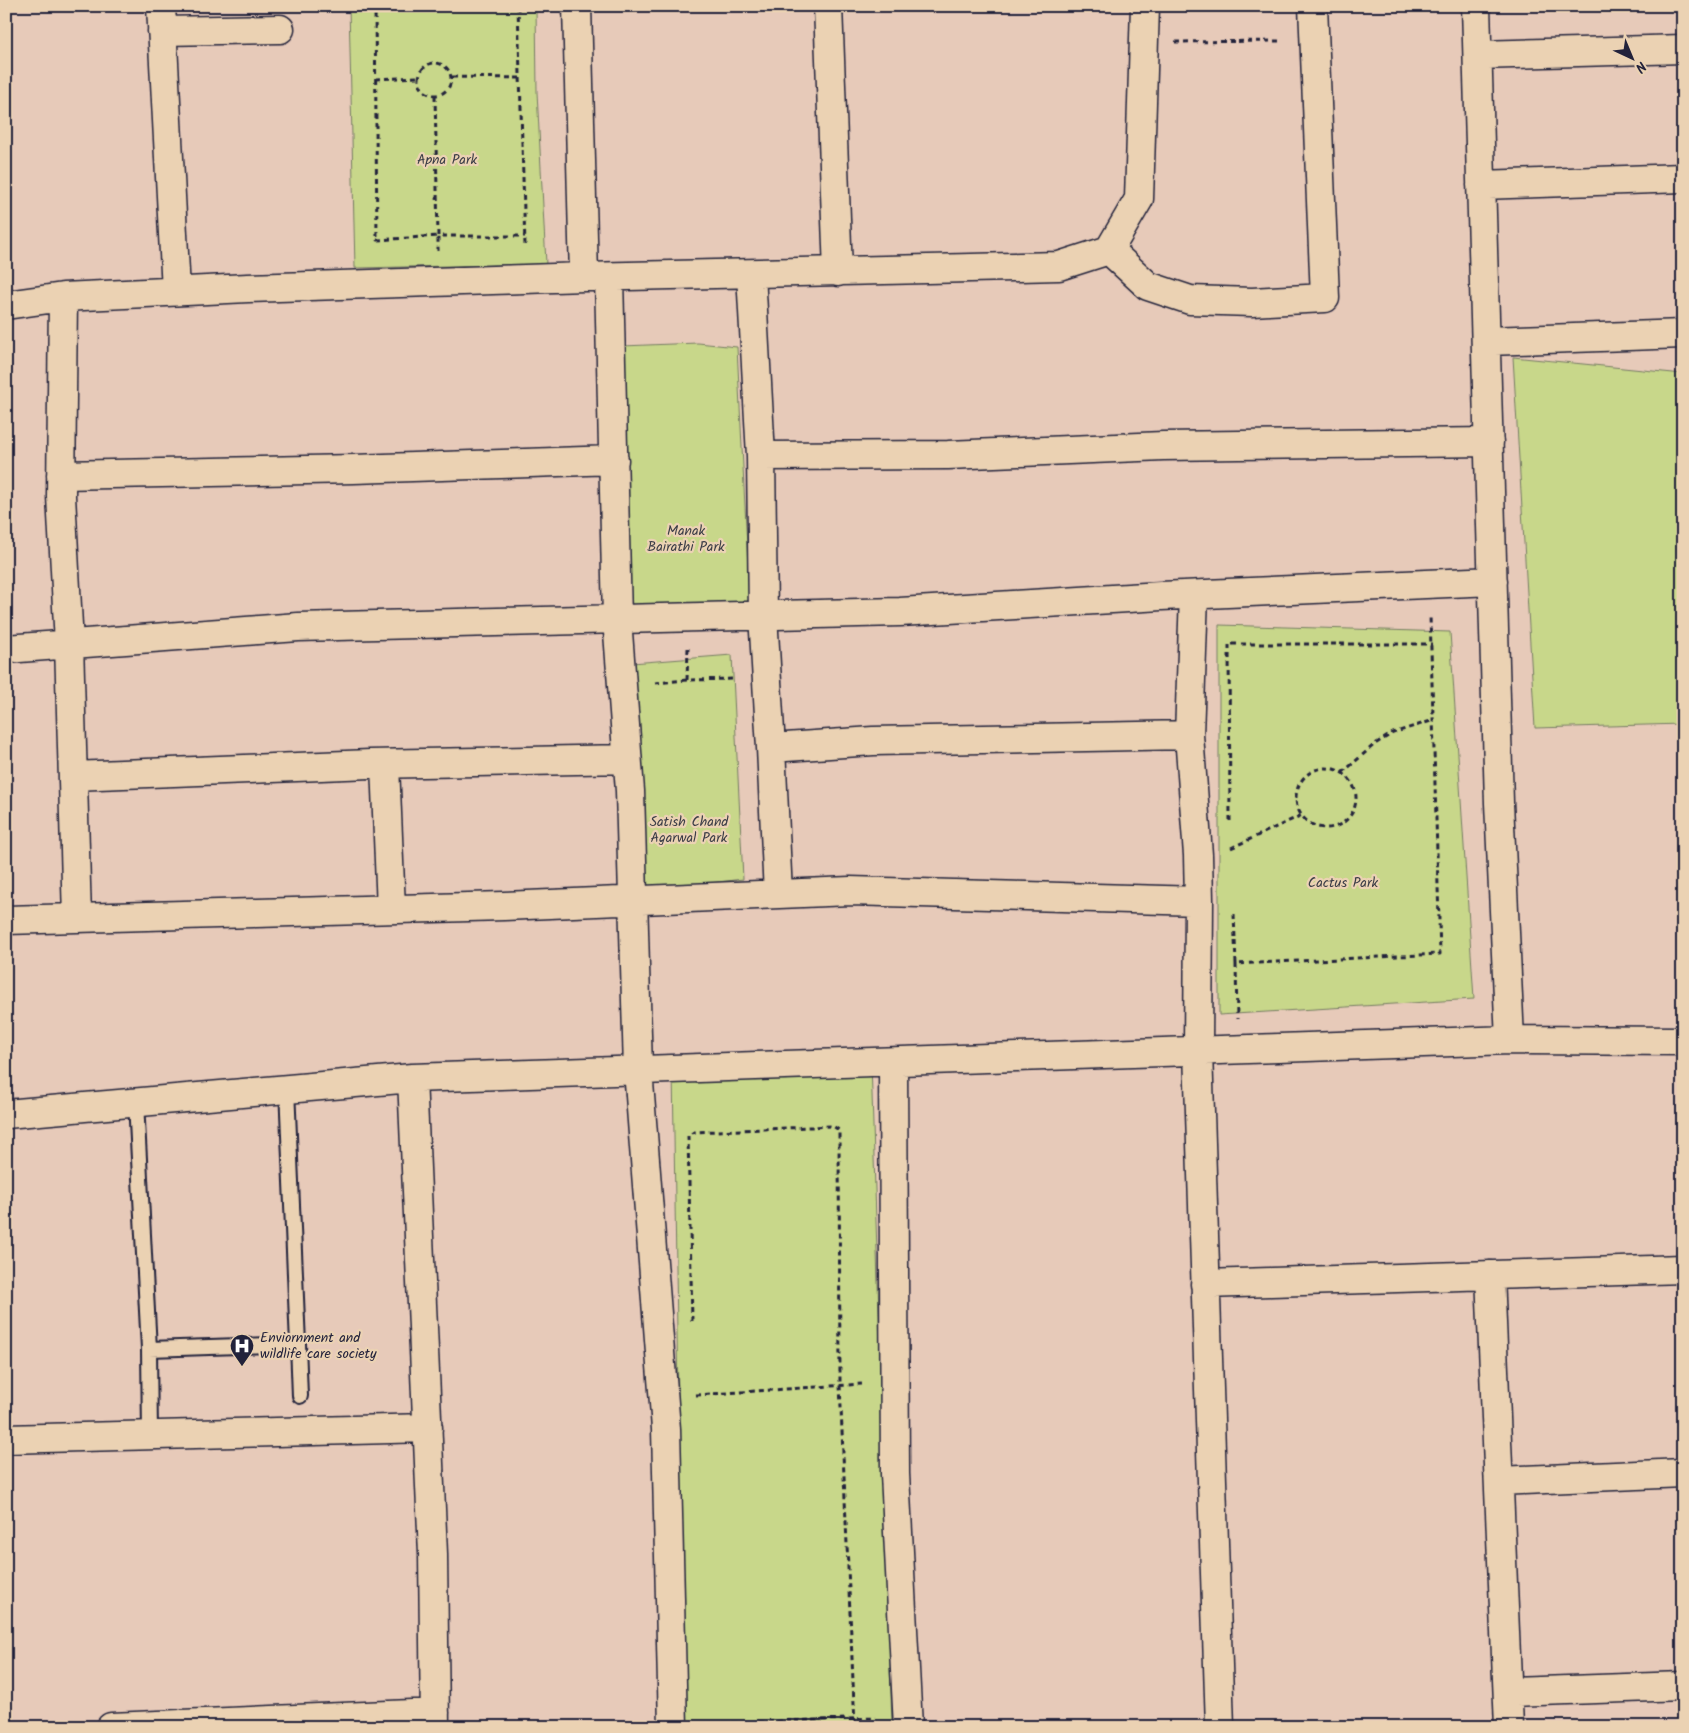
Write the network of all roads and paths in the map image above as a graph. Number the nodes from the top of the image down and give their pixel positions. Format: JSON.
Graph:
{"nodes":[{"id":1,"x":375,"y":6,"type":"edge"},
{"id":2,"x":518,"y":6,"type":"edge"},
{"id":3,"x":577,"y":6,"type":"edge"},
{"id":4,"x":828,"y":6,"type":"edge"},
{"id":5,"x":1145,"y":6,"type":"edge"},
{"id":6,"x":1313,"y":6,"type":"edge"},
{"id":7,"x":1476,"y":6,"type":"edge"},
{"id":8,"x":161,"y":19,"type":"edge"},
{"id":9,"x":280,"y":29,"type":"dead end"},
{"id":10,"x":1314,"y":41,"type":"junction"},
{"id":11,"x":1144,"y":42,"type":"junction"},
{"id":12,"x":1683,"y":49,"type":"edge"},
{"id":13,"x":1478,"y":55,"type":"junction"},
{"id":14,"x":418,"y":77,"type":"junction"},
{"id":15,"x":452,"y":77,"type":"junction"},
{"id":16,"x":520,"y":78,"type":"junction"},
{"id":17,"x":376,"y":79,"type":"junction"},
{"id":18,"x":435,"y":96,"type":"junction"},
{"id":19,"x":1683,"y":178,"type":"edge"},
{"id":20,"x":1481,"y":185,"type":"junction"},
{"id":21,"x":438,"y":236,"type":"junction"},
{"id":22,"x":525,"y":236,"type":"junction"},
{"id":23,"x":1108,"y":250,"type":"junction"},
{"id":24,"x":838,"y":272,"type":"junction"},
{"id":25,"x":752,"y":274,"type":"junction"},
{"id":26,"x":596,"y":277,"type":"junction"},
{"id":27,"x":526,"y":279,"type":"junction"},
{"id":28,"x":438,"y":282,"type":"junction"},
{"id":29,"x":176,"y":291,"type":"junction"},
{"id":30,"x":63,"y":297,"type":"junction"},
{"id":31,"x":6,"y":304,"type":"edge"},
{"id":32,"x":1683,"y":334,"type":"edge"},
{"id":33,"x":1487,"y":341,"type":"junction"},
{"id":34,"x":1489,"y":442,"type":"junction"},
{"id":35,"x":760,"y":456,"type":"junction"},
{"id":36,"x":614,"y":460,"type":"junction"},
{"id":37,"x":61,"y":475,"type":"junction"},
{"id":38,"x":1493,"y":581,"type":"junction"},
{"id":39,"x":1194,"y":595,"type":"junction"},
{"id":40,"x":763,"y":615,"type":"junction"},
{"id":41,"x":688,"y":617,"type":"junction"},
{"id":42,"x":617,"y":619,"type":"junction"},
{"id":43,"x":69,"y":644,"type":"junction"},
{"id":44,"x":6,"y":649,"type":"edge"},
{"id":45,"x":738,"y":679,"type":"dead end"},
{"id":46,"x":687,"y":680,"type":"junction"},
{"id":47,"x":650,"y":683,"type":"dead end"},
{"id":48,"x":1434,"y":720,"type":"junction"},
{"id":49,"x":1189,"y":735,"type":"junction"},
{"id":50,"x":771,"y":748,"type":"junction"},
{"id":51,"x":627,"y":759,"type":"junction"},
{"id":52,"x":385,"y":765,"type":"junction"},
{"id":53,"x":1342,"y":773,"type":"junction"},
{"id":54,"x":73,"y":776,"type":"junction"},
{"id":55,"x":1302,"y":815,"type":"junction"},
{"id":56,"x":1230,"y":829,"type":"dead end"},
{"id":57,"x":1230,"y":839,"type":"dead end"},
{"id":58,"x":778,"y":894,"type":"junction"},
{"id":59,"x":633,"y":900,"type":"junction"},
{"id":60,"x":1199,"y":901,"type":"junction"},
{"id":61,"x":1233,"y":906,"type":"dead end"},
{"id":62,"x":391,"y":909,"type":"junction"},
{"id":63,"x":78,"y":918,"type":"junction"},
{"id":64,"x":6,"y":920,"type":"edge"},
{"id":65,"x":1236,"y":964,"type":"junction"},
{"id":66,"x":1510,"y":1040,"type":"junction"},
{"id":67,"x":1683,"y":1042,"type":"edge"},
{"id":68,"x":1238,"y":1050,"type":"junction"},
{"id":69,"x":1198,"y":1051,"type":"junction"},
{"id":70,"x":893,"y":1062,"type":"junction"},
{"id":71,"x":638,"y":1070,"type":"junction"},
{"id":72,"x":412,"y":1078,"type":"junction"},
{"id":73,"x":287,"y":1089,"type":"junction"},
{"id":74,"x":136,"y":1102,"type":"junction"},
{"id":75,"x":6,"y":1114,"type":"edge"},
{"id":76,"x":1683,"y":1269,"type":"edge"},
{"id":77,"x":1490,"y":1275,"type":"junction"},
{"id":78,"x":1205,"y":1284,"type":"junction"},
{"id":79,"x":692,"y":1325,"type":"dead end"},
{"id":80,"x":298,"y":1344,"type":"junction"},
{"id":81,"x":149,"y":1349,"type":"junction"},
{"id":82,"x":870,"y":1384,"type":"dead end"},
{"id":83,"x":840,"y":1385,"type":"junction"},
{"id":84,"x":694,"y":1395,"type":"dead end"},
{"id":85,"x":300,"y":1396,"type":"dead end"},
{"id":86,"x":428,"y":1428,"type":"junction"},
{"id":87,"x":150,"y":1435,"type":"junction"},
{"id":88,"x":6,"y":1439,"type":"edge"},
{"id":89,"x":1683,"y":1473,"type":"edge"},
{"id":90,"x":1499,"y":1481,"type":"junction"},
{"id":91,"x":1683,"y":1686,"type":"edge"},
{"id":92,"x":1508,"y":1692,"type":"junction"},
{"id":93,"x":854,"y":1718,"type":"junction"},
{"id":94,"x":881,"y":1718,"type":"dead end"},
{"id":95,"x":435,"y":1720,"type":"edge"},
{"id":96,"x":111,"y":1727,"type":"edge"},
{"id":97,"x":673,"y":1727,"type":"edge"},
{"id":98,"x":702,"y":1727,"type":"edge"},
{"id":99,"x":855,"y":1727,"type":"edge"},
{"id":100,"x":908,"y":1727,"type":"edge"},
{"id":101,"x":1220,"y":1727,"type":"edge"},
{"id":102,"x":1509,"y":1727,"type":"edge"}],
"edges":[{"from":1,"to":17,"type":"path"},
{"from":2,"to":16,"type":"path"},
{"from":3,"to":26,"type":"street"},
{"from":4,"to":24,"type":"street"},
{"from":5,"to":11,"type":"street"},
{"from":6,"to":10,"type":"street"},
{"from":7,"to":13,"type":"street"},
{"from":8,"to":9,"type":"street"},
{"from":8,"to":29,"type":"street"},
{"from":10,"to":11,"type":"path"},
{"from":10,"to":23,"type":"street"},
{"from":11,"to":23,"type":"street"},
{"from":12,"to":13,"type":"street"},
{"from":13,"to":20,"type":"street"},
{"from":14,"to":15,"type":"path"},
{"from":14,"to":17,"type":"path"},
{"from":14,"to":18,"type":"path"},
{"from":15,"to":16,"type":"path"},
{"from":15,"to":18,"type":"path"},
{"from":16,"to":22,"type":"path"},
{"from":17,"to":21,"type":"path"},
{"from":18,"to":21,"type":"path"},
{"from":19,"to":20,"type":"street"},
{"from":20,"to":33,"type":"street"},
{"from":21,"to":22,"type":"path"},
{"from":21,"to":28,"type":"path"},
{"from":22,"to":27,"type":"path"},
{"from":23,"to":24,"type":"street"},
{"from":24,"to":25,"type":"street"},
{"from":25,"to":26,"type":"street"},
{"from":25,"to":35,"type":"street"},
{"from":26,"to":27,"type":"street"},
{"from":26,"to":36,"type":"street"},
{"from":27,"to":28,"type":"street"},
{"from":28,"to":29,"type":"street"},
{"from":29,"to":30,"type":"street"},
{"from":30,"to":31,"type":"street"},
{"from":30,"to":37,"type":"street"},
{"from":32,"to":33,"type":"street"},
{"from":33,"to":34,"type":"street"},
{"from":34,"to":35,"type":"street"},
{"from":34,"to":38,"type":"street"},
{"from":35,"to":40,"type":"street"},
{"from":36,"to":37,"type":"street"},
{"from":36,"to":42,"type":"street"},
{"from":37,"to":43,"type":"street"},
{"from":38,"to":39,"type":"street"},
{"from":38,"to":66,"type":"street"},
{"from":39,"to":40,"type":"street"},
{"from":39,"to":49,"type":"street"},
{"from":40,"to":41,"type":"street"},
{"from":40,"to":50,"type":"street"},
{"from":41,"to":42,"type":"street"},
{"from":41,"to":46,"type":"path"},
{"from":42,"to":43,"type":"street"},
{"from":42,"to":51,"type":"street"},
{"from":43,"to":44,"type":"street"},
{"from":43,"to":54,"type":"street"},
{"from":45,"to":46,"type":"path"},
{"from":46,"to":47,"type":"path"},
{"from":48,"to":53,"type":"path"},
{"from":48,"to":56,"type":"path"},
{"from":48,"to":65,"type":"path"},
{"from":49,"to":50,"type":"street"},
{"from":49,"to":60,"type":"street"},
{"from":50,"to":58,"type":"street"},
{"from":51,"to":52,"type":"street"},
{"from":51,"to":59,"type":"street"},
{"from":52,"to":54,"type":"street"},
{"from":52,"to":62,"type":"street"},
{"from":53,"to":55,"type":"path"},
{"from":53,"to":55,"type":"path"},
{"from":54,"to":63,"type":"street"},
{"from":55,"to":57,"type":"path"},
{"from":58,"to":59,"type":"street"},
{"from":58,"to":60,"type":"street"},
{"from":59,"to":62,"type":"street"},
{"from":59,"to":71,"type":"street"},
{"from":60,"to":69,"type":"street"},
{"from":61,"to":65,"type":"path"},
{"from":62,"to":63,"type":"street"},
{"from":63,"to":64,"type":"street"},
{"from":65,"to":68,"type":"path"},
{"from":66,"to":67,"type":"street"},
{"from":66,"to":68,"type":"street"},
{"from":68,"to":69,"type":"street"},
{"from":69,"to":70,"type":"street"},
{"from":69,"to":78,"type":"street"},
{"from":70,"to":71,"type":"street"},
{"from":70,"to":100,"type":"street"},
{"from":71,"to":72,"type":"street"},
{"from":71,"to":97,"type":"street"},
{"from":72,"to":73,"type":"street"},
{"from":72,"to":86,"type":"street"},
{"from":73,"to":74,"type":"street"},
{"from":73,"to":80,"type":"lane"},
{"from":74,"to":75,"type":"street"},
{"from":74,"to":81,"type":"lane"},
{"from":76,"to":77,"type":"street"},
{"from":77,"to":78,"type":"street"},
{"from":77,"to":90,"type":"street"},
{"from":78,"to":101,"type":"street"},
{"from":79,"to":83,"type":"path"},
{"from":80,"to":81,"type":"lane"},
{"from":80,"to":85,"type":"lane"},
{"from":81,"to":87,"type":"lane"},
{"from":82,"to":83,"type":"path"},
{"from":83,"to":84,"type":"path"},
{"from":83,"to":93,"type":"path"},
{"from":86,"to":87,"type":"street"},
{"from":86,"to":95,"type":"street"},
{"from":87,"to":88,"type":"street"},
{"from":89,"to":90,"type":"street"},
{"from":90,"to":92,"type":"street"},
{"from":91,"to":92,"type":"street"},
{"from":92,"to":102,"type":"street"},
{"from":93,"to":94,"type":"path"},
{"from":93,"to":98,"type":"path"},
{"from":93,"to":99,"type":"path"},
{"from":95,"to":96,"type":"street"}]}
